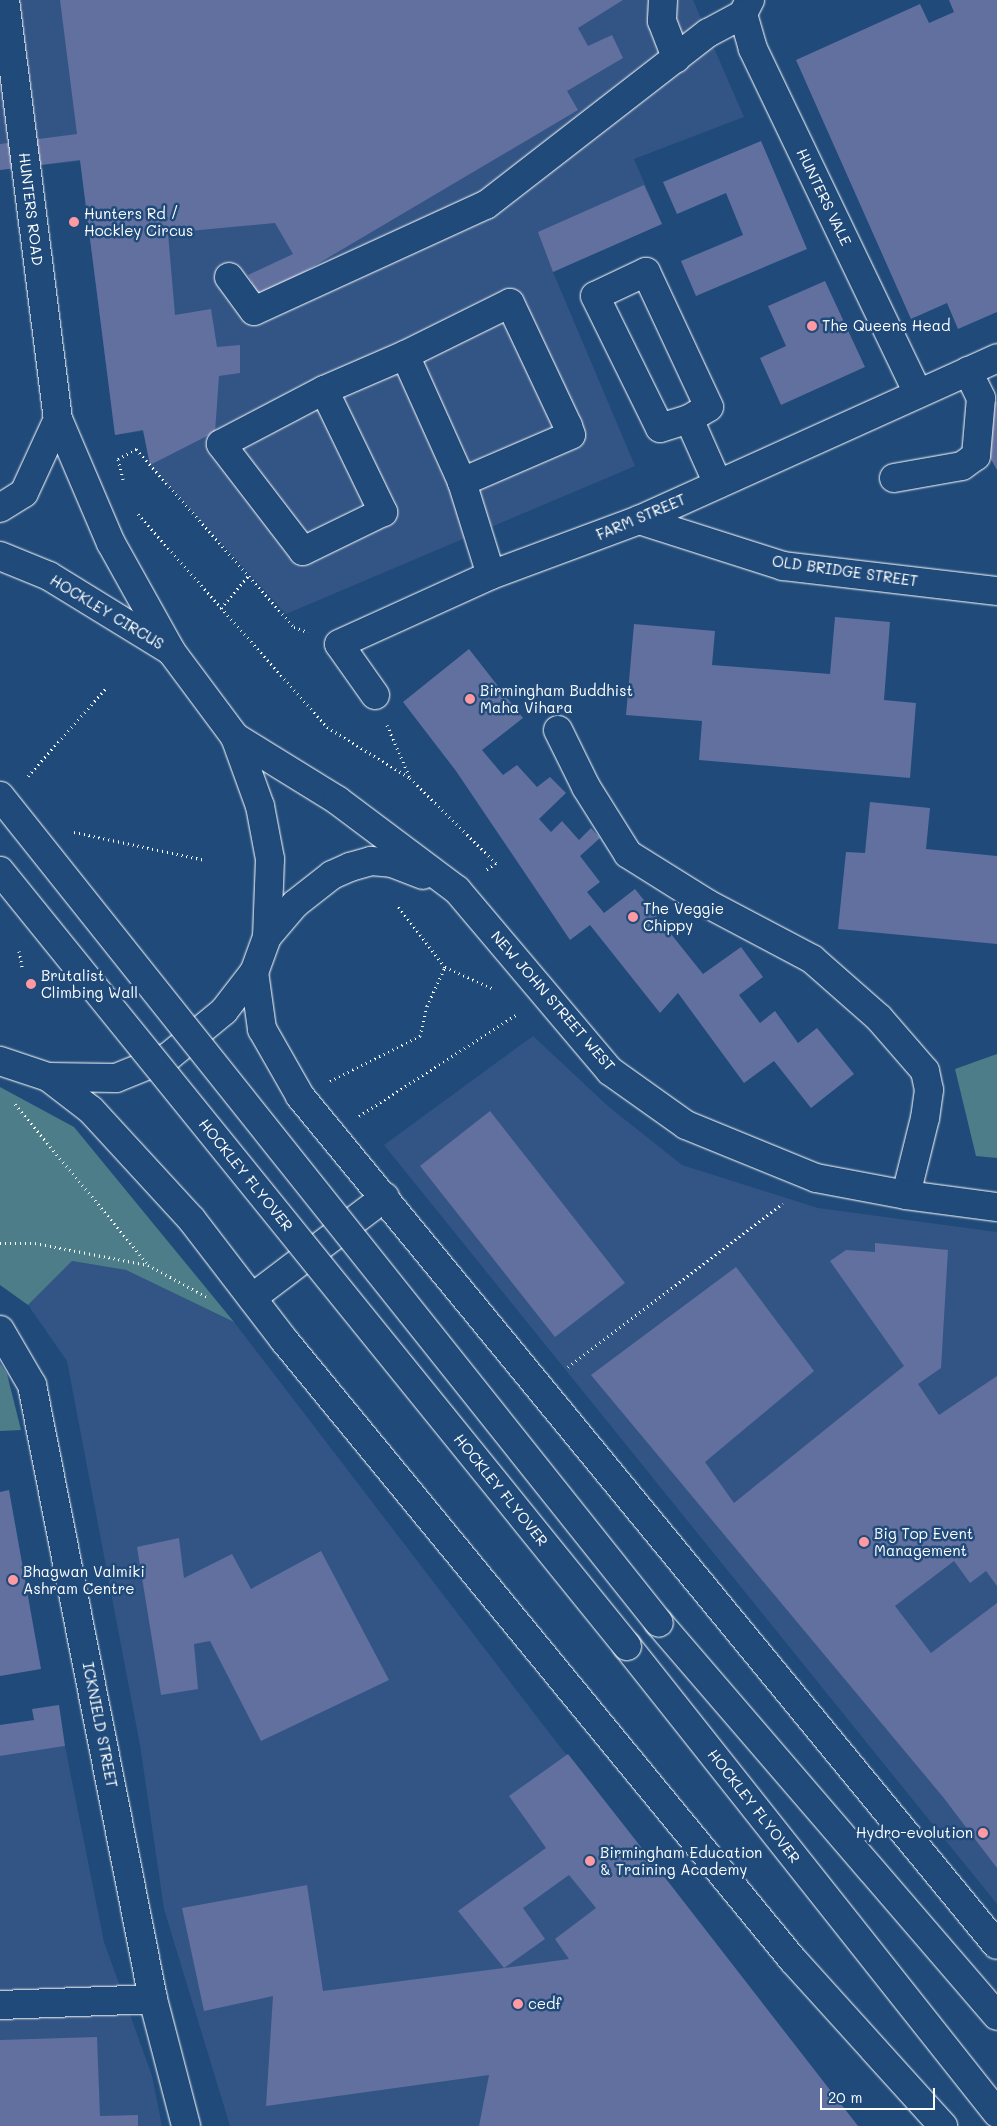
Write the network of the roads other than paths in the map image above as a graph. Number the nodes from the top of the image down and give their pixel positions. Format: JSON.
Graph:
{"nodes":[{"id":1,"x":5,"y":0,"type":"edge"},
{"id":2,"x":662,"y":0,"type":"edge"},
{"id":3,"x":746,"y":7,"type":"edge"},
{"id":4,"x":676,"y":58,"type":"junction"},
{"id":5,"x":229,"y":277,"type":"dead end"},
{"id":6,"x":404,"y":355,"type":"junction"},
{"id":7,"x":997,"y":358,"type":"edge"},
{"id":8,"x":968,"y":371,"type":"junction"},
{"id":9,"x":324,"y":390,"type":"junction"},
{"id":10,"x":918,"y":393,"type":"junction"},
{"id":11,"x":58,"y":419,"type":"junction"},
{"id":12,"x":689,"y":419,"type":"junction"},
{"id":13,"x":894,"y":478,"type":"dead end"},
{"id":14,"x":462,"y":482,"type":"junction"},
{"id":15,"x":718,"y":484,"type":"junction"},
{"id":16,"x":0,"y":508,"type":"edge"},
{"id":17,"x":639,"y":520,"type":"junction"},
{"id":18,"x":0,"y":556,"type":"edge"},
{"id":19,"x":491,"y":575,"type":"junction"},
{"id":20,"x":997,"y":591,"type":"edge"},
{"id":21,"x":171,"y":651,"type":"junction"},
{"id":22,"x":374,"y":695,"type":"road end"},
{"id":23,"x":558,"y":730,"type":"dead end"},
{"id":24,"x":235,"y":737,"type":"junction"},
{"id":25,"x":0,"y":796,"type":"edge"},
{"id":26,"x":0,"y":871,"type":"edge"},
{"id":27,"x":457,"y":890,"type":"junction"},
{"id":28,"x":267,"y":937,"type":"junction"},
{"id":29,"x":254,"y":972,"type":"junction"},
{"id":30,"x":0,"y":1061,"type":"edge"},
{"id":31,"x":48,"y":1077,"type":"junction"},
{"id":32,"x":906,"y":1196,"type":"junction"},
{"id":33,"x":385,"y":1197,"type":"junction"},
{"id":34,"x":997,"y":1206,"type":"edge"},
{"id":35,"x":252,"y":1298,"type":"junction"},
{"id":36,"x":0,"y":1330,"type":"edge"},
{"id":37,"x":997,"y":1945,"type":"edge"},
{"id":38,"x":153,"y":1999,"type":"junction"},
{"id":39,"x":0,"y":2005,"type":"edge"},
{"id":40,"x":997,"y":2016,"type":"edge"},
{"id":41,"x":997,"y":2113,"type":"edge"},
{"id":42,"x":186,"y":2126,"type":"edge"},
{"id":43,"x":942,"y":2126,"type":"edge"}],
"edges":[{"from":1,"to":11,"type":"main road","name":"HUNTERS ROAD"},
{"from":2,"to":4,"type":"main road"},
{"from":3,"to":4,"type":"main road"},
{"from":3,"to":10,"type":"main road","name":"HUNTERS VALE"},
{"from":4,"to":5,"type":"main road"},
{"from":6,"to":9,"type":"main road"},
{"from":6,"to":14,"type":"main road"},
{"from":6,"to":14,"type":"main road"},
{"from":7,"to":8,"type":"main road","name":"FARM STREET"},
{"from":8,"to":10,"type":"main road","name":"FARM STREET"},
{"from":8,"to":13,"type":"main road"},
{"from":9,"to":9,"type":"main road"},
{"from":10,"to":15,"type":"main road","name":"FARM STREET"},
{"from":11,"to":16,"type":"main road"},
{"from":11,"to":21,"type":"main road","name":"HUNTERS ROAD"},
{"from":12,"to":12,"type":"main road"},
{"from":12,"to":15,"type":"main road"},
{"from":14,"to":19,"type":"main road"},
{"from":15,"to":17,"type":"main road","name":"FARM STREET"},
{"from":17,"to":19,"type":"main road","name":"FARM STREET"},
{"from":17,"to":20,"type":"main road","name":"OLD BRIDGE STREET"},
{"from":18,"to":21,"type":"main road","name":"HOCKLEY CIRCUS"},
{"from":19,"to":22,"type":"main road","name":"FARM STREET"},
{"from":21,"to":24,"type":"main road","name":"HOCKLEY CIRCUS"},
{"from":23,"to":32,"type":"main road"},
{"from":24,"to":27,"type":"main road","name":"NEW JOHN STREET WEST"},
{"from":24,"to":28,"type":"main road","name":"HOCKLEY CIRCUS"},
{"from":25,"to":40,"type":"main road","bridge":true},
{"from":26,"to":41,"type":"main road","name":"HOCKLEY FLYOVER","bridge":true},
{"from":27,"to":28,"type":"main road","name":"NEW JOHN STREET WEST"},
{"from":27,"to":32,"type":"main road","name":"NEW JOHN STREET WEST"},
{"from":28,"to":29,"type":"main road","name":"HOCKLEY CIRCUS"},
{"from":29,"to":31,"type":"main road","name":"HOCKLEY CIRCUS"},
{"from":29,"to":33,"type":"main road"},
{"from":30,"to":31,"type":"main road","name":"HOCKLEY CIRCUS"},
{"from":31,"to":35,"type":"main road"},
{"from":32,"to":34,"type":"main road","name":"NEW JOHN STREET WEST"},
{"from":33,"to":35,"type":"main road"},
{"from":33,"to":37,"type":"main road"},
{"from":35,"to":43,"type":"main road"},
{"from":36,"to":38,"type":"main road","name":"ICKNIELD STREET"},
{"from":38,"to":39,"type":"main road"},
{"from":38,"to":42,"type":"main road","name":"ICKNIELD STREET"}]}
